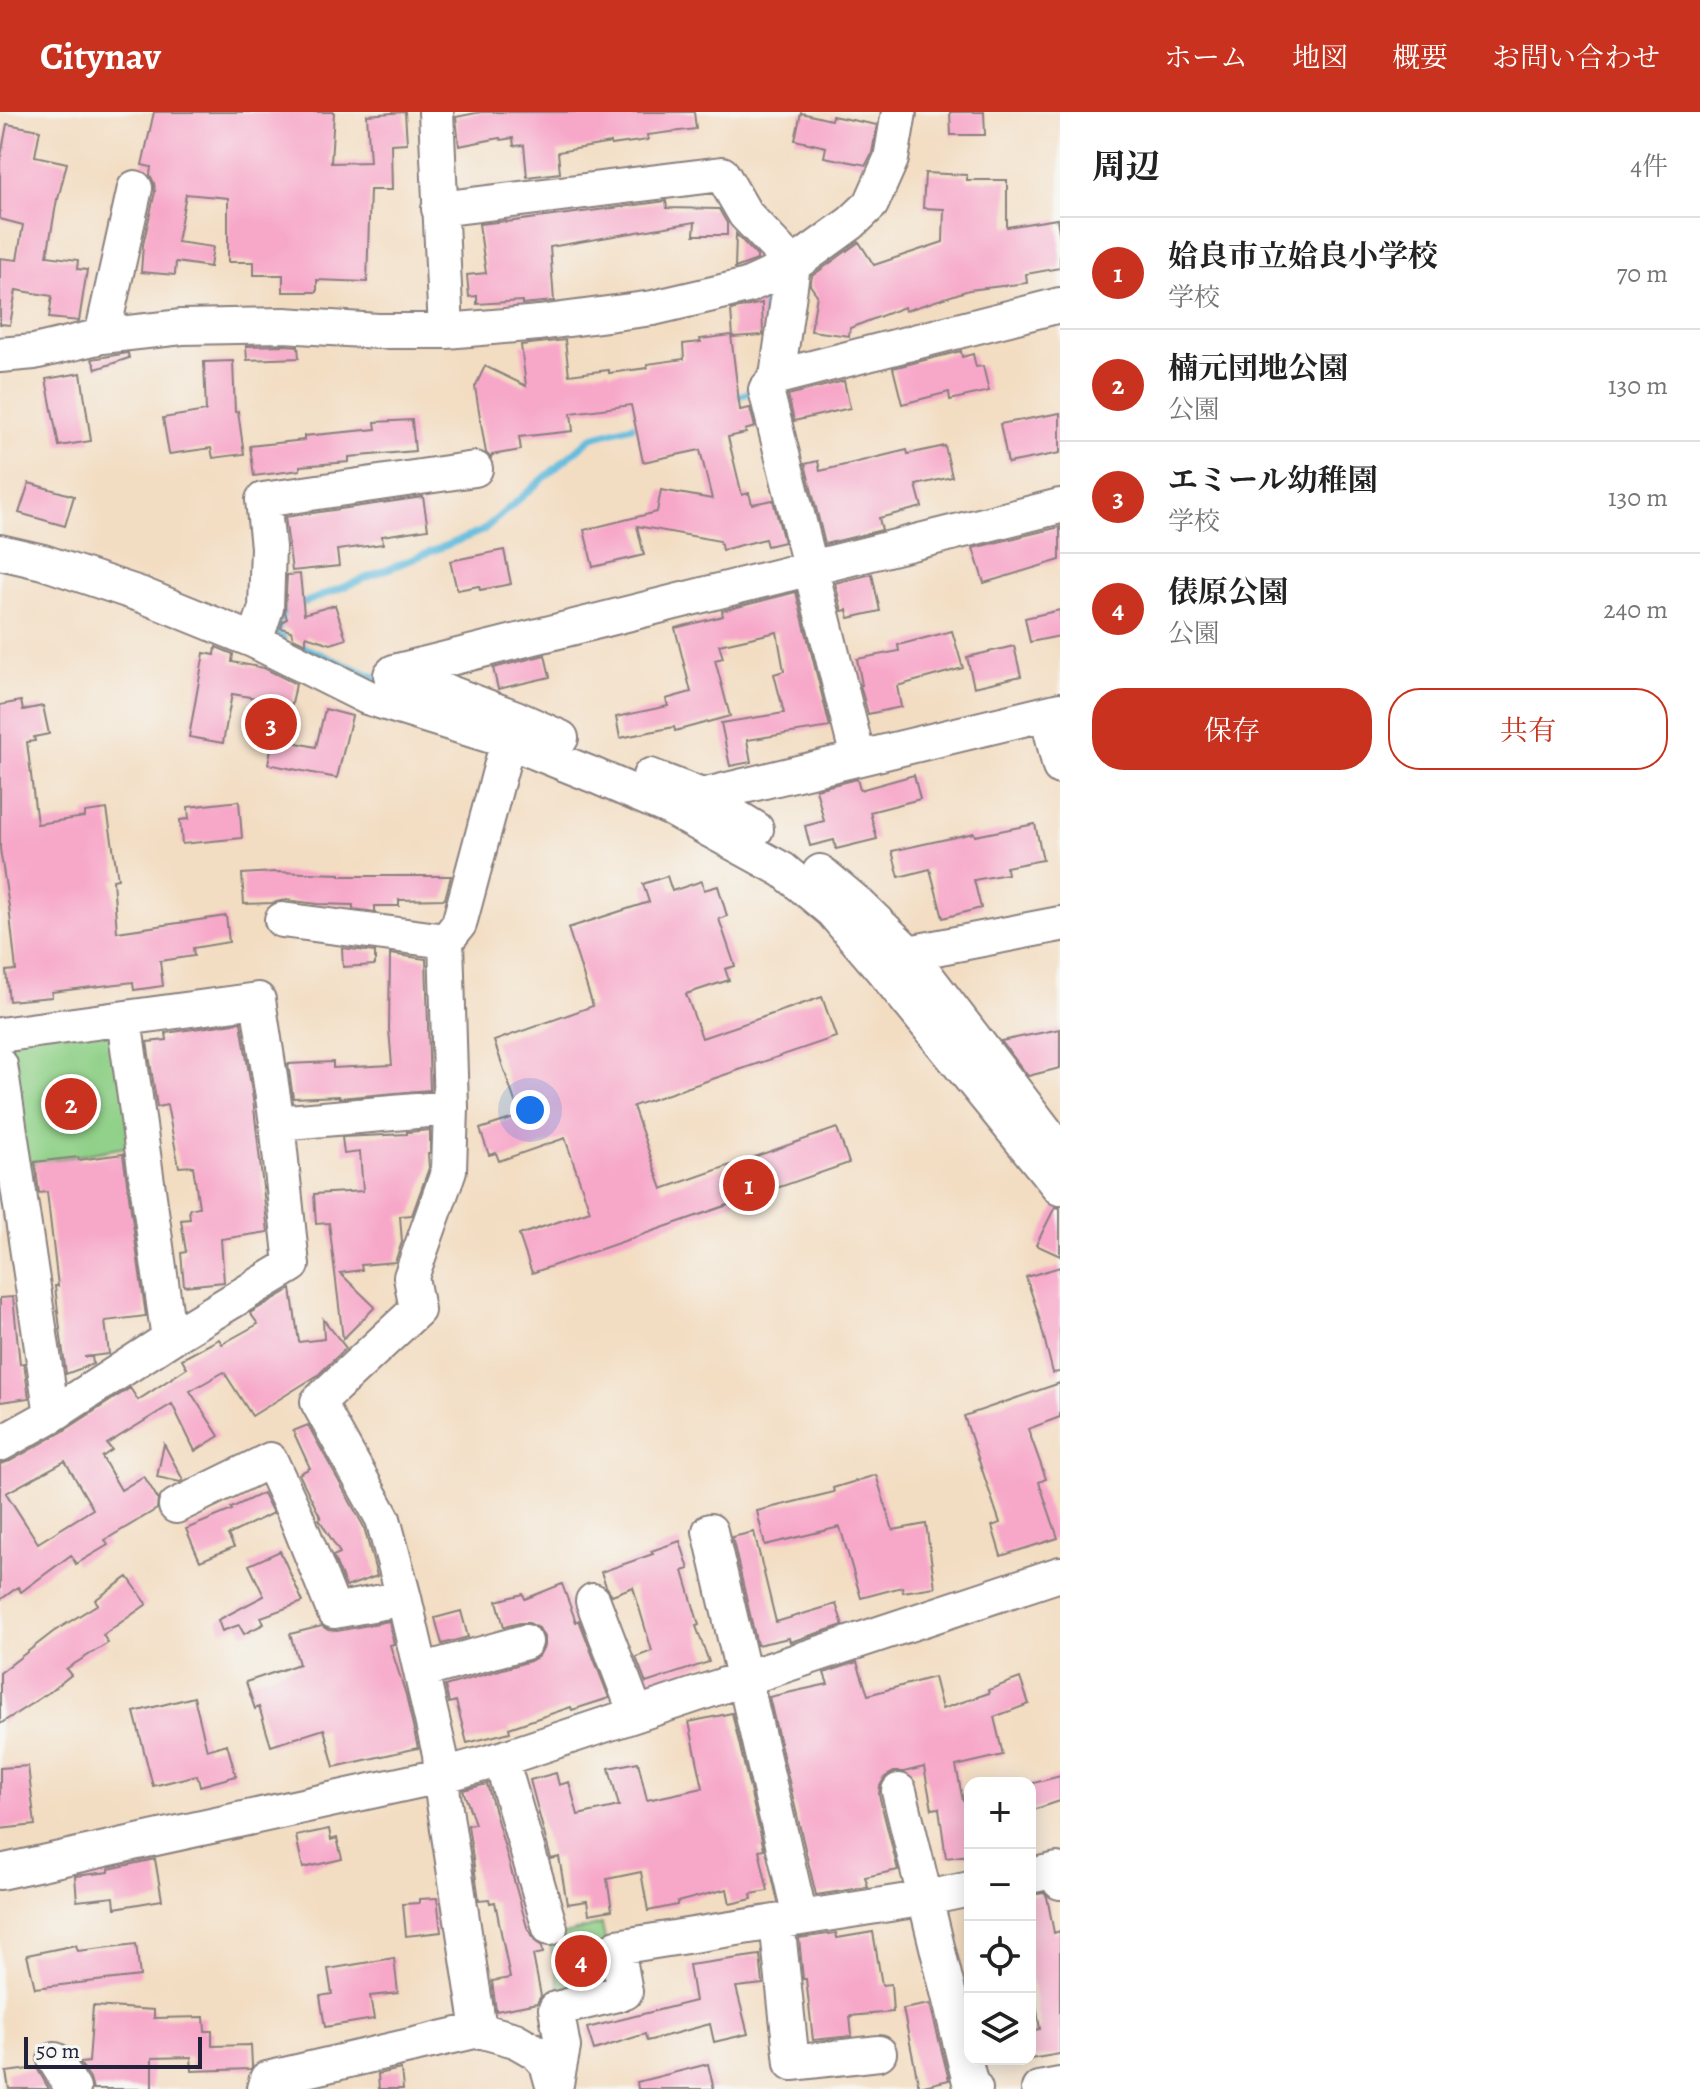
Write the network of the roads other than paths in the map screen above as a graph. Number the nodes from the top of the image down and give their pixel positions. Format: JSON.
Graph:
{"nodes":[{"id":1,"x":436,"y":112,"type":"edge"},
{"id":2,"x":899,"y":112,"type":"edge"},
{"id":3,"x":135,"y":188,"type":"dead end"},
{"id":4,"x":439,"y":209,"type":"junction"},
{"id":5,"x":793,"y":265,"type":"junction"},
{"id":6,"x":1060,"y":305,"type":"edge"},
{"id":7,"x":446,"y":331,"type":"junction"},
{"id":8,"x":102,"y":336,"type":"junction"},
{"id":9,"x":0,"y":355,"type":"edge"},
{"id":10,"x":777,"y":377,"type":"junction"},
{"id":11,"x":475,"y":469,"type":"dead end"},
{"id":12,"x":1060,"y":506,"type":"edge"},
{"id":13,"x":0,"y":552,"type":"edge"},
{"id":14,"x":811,"y":568,"type":"junction"},
{"id":15,"x":255,"y":641,"type":"junction"},
{"id":16,"x":394,"y":672,"type":"junction"},
{"id":17,"x":367,"y":697,"type":"junction"},
{"id":18,"x":1054,"y":711,"type":"edge"},
{"id":19,"x":508,"y":741,"type":"junction"},
{"id":20,"x":858,"y":758,"type":"junction"},
{"id":21,"x":1060,"y":767,"type":"edge"},
{"id":22,"x":702,"y":796,"type":"junction"},
{"id":23,"x":282,"y":920,"type":"dead end"},
{"id":24,"x":1060,"y":924,"type":"edge"},
{"id":25,"x":446,"y":941,"type":"junction"},
{"id":26,"x":898,"y":964,"type":"junction"},
{"id":27,"x":124,"y":1019,"type":"junction"},
{"id":28,"x":0,"y":1035,"type":"edge"},
{"id":29,"x":0,"y":1065,"type":"edge"},
{"id":30,"x":451,"y":1108,"type":"junction"},
{"id":31,"x":277,"y":1123,"type":"junction"},
{"id":32,"x":1056,"y":1139,"type":"edge"},
{"id":33,"x":1060,"y":1188,"type":"edge"},
{"id":34,"x":169,"y":1339,"type":"junction"},
{"id":35,"x":52,"y":1415,"type":"junction"},
{"id":36,"x":0,"y":1444,"type":"edge"},
{"id":37,"x":176,"y":1506,"type":"dead end"},
{"id":38,"x":710,"y":1531,"type":"dead end"},
{"id":39,"x":1060,"y":1574,"type":"edge"},
{"id":40,"x":404,"y":1598,"type":"junction"},
{"id":41,"x":593,"y":1601,"type":"dead end"},
{"id":42,"x":525,"y":1642,"type":"dead end"},
{"id":43,"x":421,"y":1671,"type":"junction"},
{"id":44,"x":746,"y":1677,"type":"junction"},
{"id":45,"x":636,"y":1714,"type":"junction"},
{"id":46,"x":501,"y":1759,"type":"junction"},
{"id":47,"x":440,"y":1776,"type":"junction"},
{"id":48,"x":899,"y":1791,"type":"dead end"},
{"id":49,"x":0,"y":1872,"type":"edge"},
{"id":50,"x":1036,"y":1875,"type":"edge"},
{"id":51,"x":1060,"y":1882,"type":"edge"},
{"id":52,"x":964,"y":1890,"type":"edge"},
{"id":53,"x":927,"y":1898,"type":"junction"},
{"id":54,"x":788,"y":1920,"type":"junction"},
{"id":55,"x":550,"y":1928,"type":"dead end"},
{"id":56,"x":479,"y":2030,"type":"junction"},
{"id":57,"x":879,"y":2053,"type":"dead end"},
{"id":58,"x":55,"y":2060,"type":"dead end"},
{"id":59,"x":1060,"y":2085,"type":"edge"},
{"id":60,"x":73,"y":2089,"type":"edge"},
{"id":61,"x":264,"y":2089,"type":"edge"},
{"id":62,"x":554,"y":2089,"type":"edge"},
{"id":63,"x":975,"y":2089,"type":"edge"},
{"id":64,"x":1039,"y":2089,"type":"edge"}],
"edges":[{"from":1,"to":4,"type":"street"},
{"from":2,"to":5,"type":"street"},
{"from":3,"to":8,"type":"street"},
{"from":4,"to":5,"type":"street"},
{"from":4,"to":7,"type":"street"},
{"from":5,"to":7,"type":"street"},
{"from":5,"to":10,"type":"street"},
{"from":6,"to":10,"type":"street"},
{"from":7,"to":8,"type":"street"},
{"from":8,"to":9,"type":"street"},
{"from":10,"to":14,"type":"street"},
{"from":11,"to":15,"type":"street"},
{"from":12,"to":14,"type":"street"},
{"from":13,"to":15,"type":"street"},
{"from":14,"to":16,"type":"street"},
{"from":14,"to":20,"type":"street"},
{"from":15,"to":17,"type":"street"},
{"from":16,"to":17,"type":"street"},
{"from":16,"to":22,"type":"street"},
{"from":17,"to":19,"type":"street"},
{"from":18,"to":20,"type":"street"},
{"from":18,"to":21,"type":"street"},
{"from":19,"to":25,"type":"street"},
{"from":19,"to":26,"type":"street"},
{"from":20,"to":22,"type":"street"},
{"from":22,"to":26,"type":"street"},
{"from":23,"to":25,"type":"street"},
{"from":24,"to":26,"type":"street"},
{"from":25,"to":30,"type":"street"},
{"from":26,"to":32,"type":"street"},
{"from":26,"to":33,"type":"street"},
{"from":27,"to":28,"type":"street"},
{"from":27,"to":31,"type":"street"},
{"from":27,"to":34,"type":"street"},
{"from":29,"to":35,"type":"street"},
{"from":30,"to":31,"type":"street"},
{"from":30,"to":40,"type":"street"},
{"from":31,"to":34,"type":"street"},
{"from":34,"to":35,"type":"street"},
{"from":35,"to":36,"type":"street"},
{"from":37,"to":40,"type":"street"},
{"from":38,"to":44,"type":"street"},
{"from":39,"to":44,"type":"street"},
{"from":40,"to":43,"type":"street"},
{"from":41,"to":45,"type":"street"},
{"from":42,"to":43,"type":"street"},
{"from":43,"to":47,"type":"street"},
{"from":44,"to":45,"type":"street"},
{"from":44,"to":54,"type":"street"},
{"from":45,"to":46,"type":"street"},
{"from":46,"to":47,"type":"street"},
{"from":46,"to":55,"type":"street"},
{"from":47,"to":49,"type":"street"},
{"from":47,"to":56,"type":"street"},
{"from":48,"to":53,"type":"street"},
{"from":50,"to":51,"type":"street"},
{"from":52,"to":53,"type":"street"},
{"from":53,"to":54,"type":"street"},
{"from":53,"to":63,"type":"street"},
{"from":54,"to":57,"type":"street"},
{"from":54,"to":62,"type":"street"},
{"from":56,"to":61,"type":"street"},
{"from":56,"to":62,"type":"street"},
{"from":58,"to":60,"type":"street"},
{"from":59,"to":64,"type":"street"}]}
